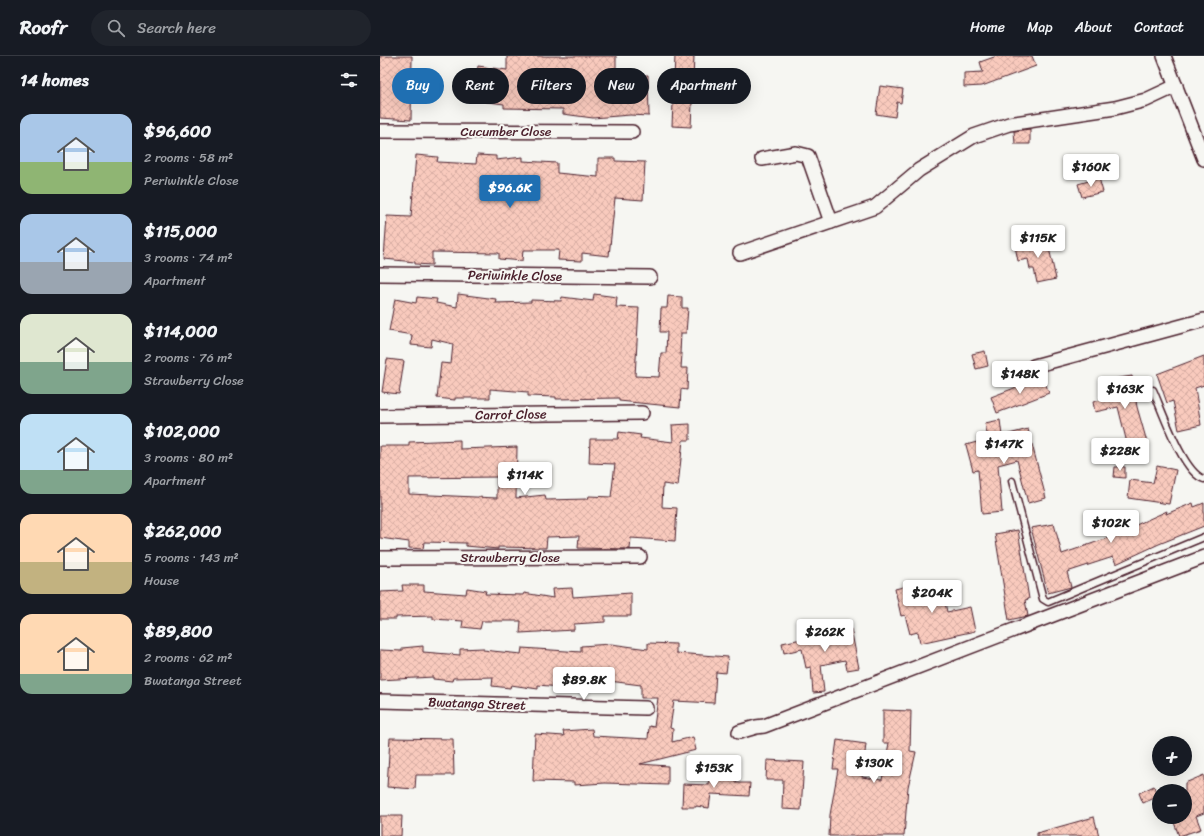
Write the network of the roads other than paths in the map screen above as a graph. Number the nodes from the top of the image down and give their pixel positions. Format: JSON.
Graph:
{"nodes":[{"id":1,"x":1164,"y":56,"type":"edge"},
{"id":2,"x":1176,"y":86,"type":"junction"},
{"id":3,"x":380,"y":131,"type":"edge"},
{"id":4,"x":632,"y":132,"type":"dead end"},
{"id":5,"x":762,"y":159,"type":"dead end"},
{"id":6,"x":1204,"y":159,"type":"edge"},
{"id":7,"x":831,"y":222,"type":"junction"},
{"id":8,"x":740,"y":253,"type":"dead end"},
{"id":9,"x":380,"y":274,"type":"edge"},
{"id":10,"x":650,"y":277,"type":"dead end"},
{"id":11,"x":1204,"y":320,"type":"edge"},
{"id":12,"x":1034,"y":366,"type":"dead end"},
{"id":13,"x":1153,"y":390,"type":"dead end"},
{"id":14,"x":642,"y":413,"type":"dead end"},
{"id":15,"x":380,"y":416,"type":"edge"},
{"id":16,"x":1204,"y":479,"type":"edge"},
{"id":17,"x":1012,"y":481,"type":"dead end"},
{"id":18,"x":1204,"y":537,"type":"edge"},
{"id":19,"x":640,"y":557,"type":"dead end"},
{"id":20,"x":1204,"y":557,"type":"edge"},
{"id":21,"x":380,"y":558,"type":"edge"},
{"id":22,"x":380,"y":701,"type":"edge"},
{"id":23,"x":646,"y":708,"type":"dead end"},
{"id":24,"x":739,"y":732,"type":"dead end"}],
"edges":[{"from":1,"to":2,"type":"street"},
{"from":2,"to":6,"type":"street"},
{"from":2,"to":7,"type":"street"},
{"from":3,"to":4,"type":"street","name":"Cucumber Close"},
{"from":5,"to":7,"type":"street"},
{"from":7,"to":8,"type":"street"},
{"from":9,"to":10,"type":"street","name":"Periwinkle Close"},
{"from":11,"to":12,"type":"street"},
{"from":13,"to":16,"type":"lane"},
{"from":14,"to":15,"type":"street","name":"Carrot Close"},
{"from":17,"to":18,"type":"lane"},
{"from":19,"to":21,"type":"street","name":"Strawberry Close"},
{"from":20,"to":24,"type":"street"},
{"from":22,"to":23,"type":"street","name":"Bwatanga Street"}]}
